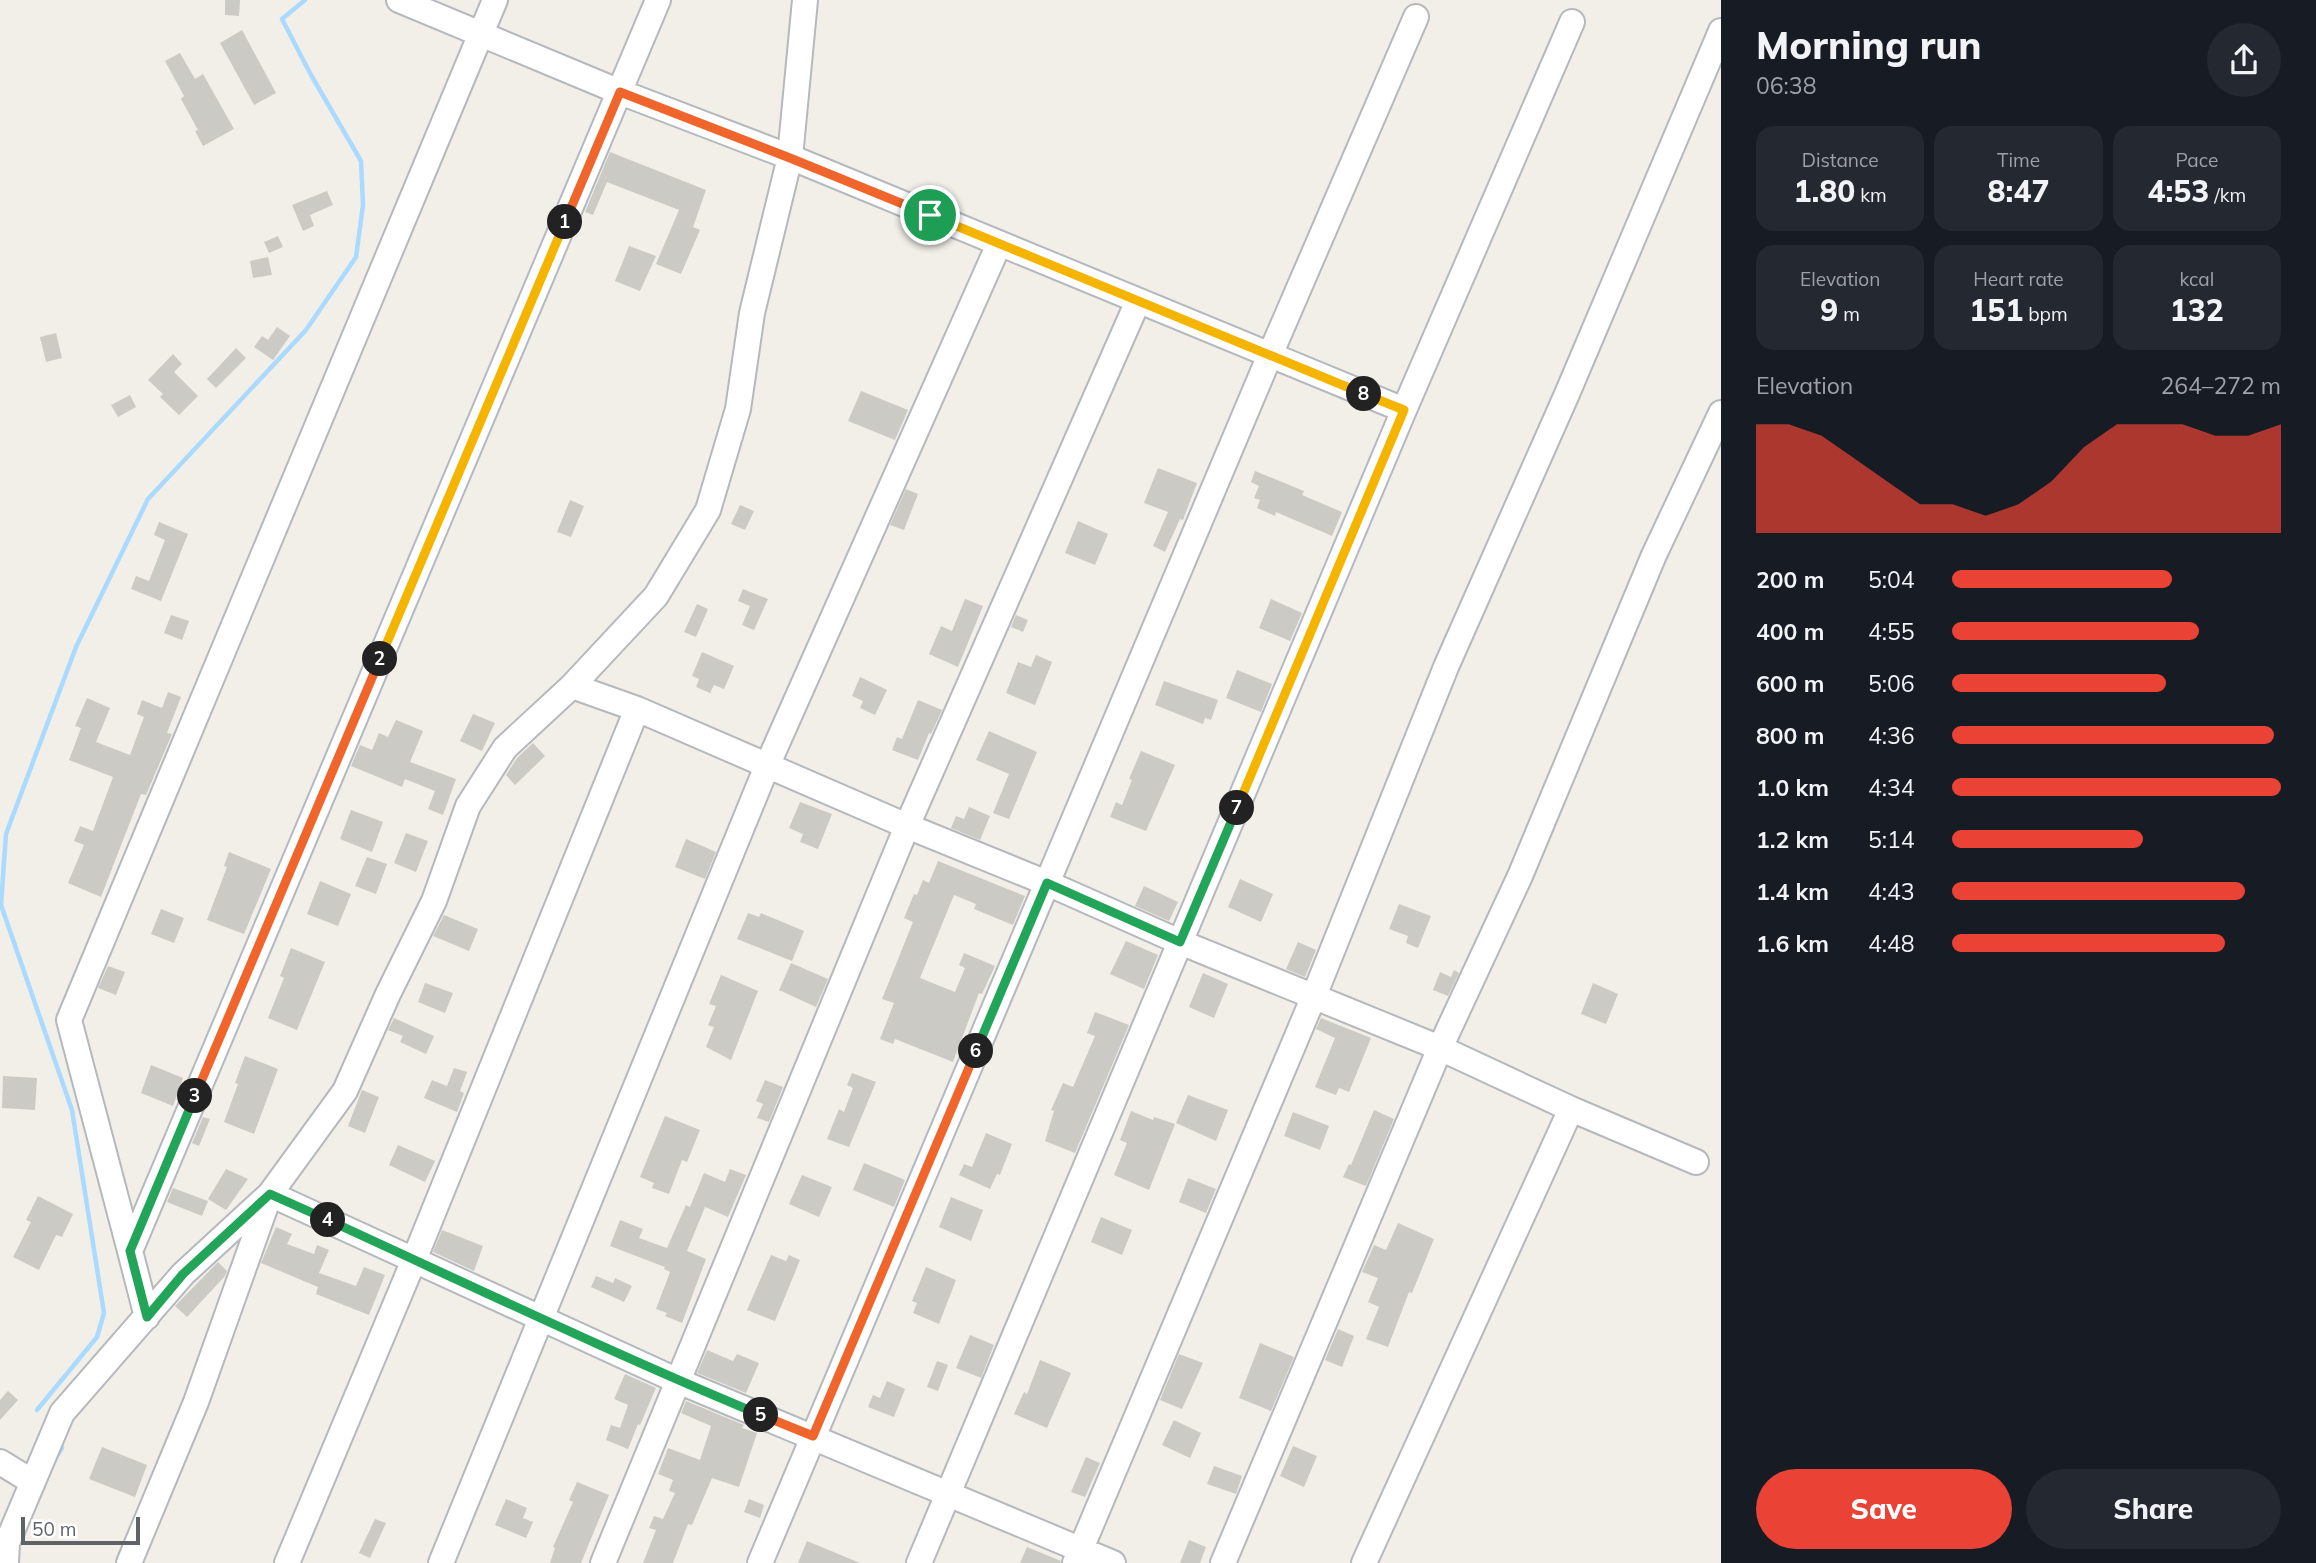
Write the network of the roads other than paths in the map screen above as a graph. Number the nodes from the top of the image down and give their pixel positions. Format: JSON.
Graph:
{"nodes":[{"id":1,"x":399,"y":0,"type":"edge"},
{"id":2,"x":495,"y":0,"type":"edge"},
{"id":3,"x":658,"y":0,"type":"edge"},
{"id":4,"x":805,"y":0,"type":"edge"},
{"id":5,"x":1416,"y":17,"type":"dead end"},
{"id":6,"x":1572,"y":22,"type":"dead end"},
{"id":7,"x":1721,"y":31,"type":"edge"},
{"id":8,"x":481,"y":32,"type":"junction"},
{"id":9,"x":620,"y":92,"type":"junction"},
{"id":10,"x":790,"y":158,"type":"junction"},
{"id":11,"x":999,"y":243,"type":"junction"},
{"id":12,"x":1138,"y":301,"type":"junction"},
{"id":13,"x":1270,"y":355,"type":"junction"},
{"id":14,"x":1404,"y":410,"type":"junction"},
{"id":15,"x":1721,"y":414,"type":"edge"},
{"id":16,"x":572,"y":686,"type":"junction"},
{"id":17,"x":637,"y":709,"type":"junction"},
{"id":18,"x":767,"y":766,"type":"junction"},
{"id":19,"x":907,"y":826,"type":"junction"},
{"id":20,"x":1047,"y":883,"type":"junction"},
{"id":21,"x":1180,"y":942,"type":"junction"},
{"id":22,"x":1314,"y":996,"type":"junction"},
{"id":23,"x":1440,"y":1048,"type":"junction"},
{"id":24,"x":1571,"y":1109,"type":"junction"},
{"id":25,"x":1696,"y":1162,"type":"dead end"},
{"id":26,"x":270,"y":1194,"type":"junction"},
{"id":27,"x":130,"y":1251,"type":"junction"},
{"id":28,"x":414,"y":1260,"type":"junction"},
{"id":29,"x":147,"y":1317,"type":"junction"},
{"id":30,"x":541,"y":1319,"type":"junction"},
{"id":31,"x":678,"y":1381,"type":"junction"},
{"id":32,"x":813,"y":1436,"type":"junction"},
{"id":33,"x":0,"y":1462,"type":"edge"},
{"id":34,"x":32,"y":1481,"type":"junction"},
{"id":35,"x":947,"y":1495,"type":"junction"},
{"id":36,"x":1078,"y":1556,"type":"edge"},
{"id":37,"x":6,"y":1563,"type":"edge"},
{"id":38,"x":129,"y":1563,"type":"edge"},
{"id":39,"x":287,"y":1563,"type":"edge"},
{"id":40,"x":442,"y":1563,"type":"edge"},
{"id":41,"x":603,"y":1563,"type":"edge"},
{"id":42,"x":760,"y":1563,"type":"edge"},
{"id":43,"x":919,"y":1563,"type":"edge"},
{"id":44,"x":1113,"y":1563,"type":"edge"},
{"id":45,"x":1223,"y":1563,"type":"edge"},
{"id":46,"x":1364,"y":1563,"type":"edge"}],
"edges":[{"from":1,"to":8,"type":"street"},
{"from":2,"to":8,"type":"street"},
{"from":3,"to":9,"type":"street"},
{"from":4,"to":10,"type":"street"},
{"from":5,"to":13,"type":"street"},
{"from":6,"to":14,"type":"street"},
{"from":7,"to":22,"type":"street"},
{"from":8,"to":9,"type":"street"},
{"from":8,"to":27,"type":"street"},
{"from":9,"to":10,"type":"street"},
{"from":9,"to":27,"type":"street"},
{"from":10,"to":11,"type":"street"},
{"from":10,"to":16,"type":"street"},
{"from":11,"to":12,"type":"street"},
{"from":11,"to":18,"type":"street"},
{"from":12,"to":13,"type":"street"},
{"from":12,"to":19,"type":"street"},
{"from":13,"to":14,"type":"street"},
{"from":13,"to":20,"type":"street"},
{"from":14,"to":21,"type":"street"},
{"from":15,"to":23,"type":"street"},
{"from":16,"to":17,"type":"street"},
{"from":16,"to":26,"type":"street"},
{"from":17,"to":18,"type":"street"},
{"from":17,"to":28,"type":"street"},
{"from":18,"to":19,"type":"street"},
{"from":18,"to":30,"type":"street"},
{"from":19,"to":20,"type":"street"},
{"from":19,"to":31,"type":"street"},
{"from":20,"to":21,"type":"street"},
{"from":20,"to":32,"type":"street"},
{"from":21,"to":22,"type":"street"},
{"from":21,"to":35,"type":"street"},
{"from":22,"to":23,"type":"street"},
{"from":22,"to":36,"type":"street"},
{"from":23,"to":24,"type":"street"},
{"from":23,"to":45,"type":"street"},
{"from":24,"to":25,"type":"street"},
{"from":24,"to":46,"type":"street"},
{"from":26,"to":28,"type":"street"},
{"from":26,"to":29,"type":"street"},
{"from":26,"to":38,"type":"street"},
{"from":27,"to":29,"type":"street"},
{"from":28,"to":30,"type":"street"},
{"from":28,"to":39,"type":"street"},
{"from":29,"to":34,"type":"street"},
{"from":30,"to":31,"type":"street"},
{"from":30,"to":40,"type":"street"},
{"from":31,"to":32,"type":"street"},
{"from":31,"to":41,"type":"street"},
{"from":32,"to":35,"type":"street"},
{"from":32,"to":42,"type":"street"},
{"from":33,"to":34,"type":"street"},
{"from":34,"to":37,"type":"street"},
{"from":35,"to":36,"type":"street"},
{"from":35,"to":43,"type":"street"},
{"from":36,"to":44,"type":"street"}]}
